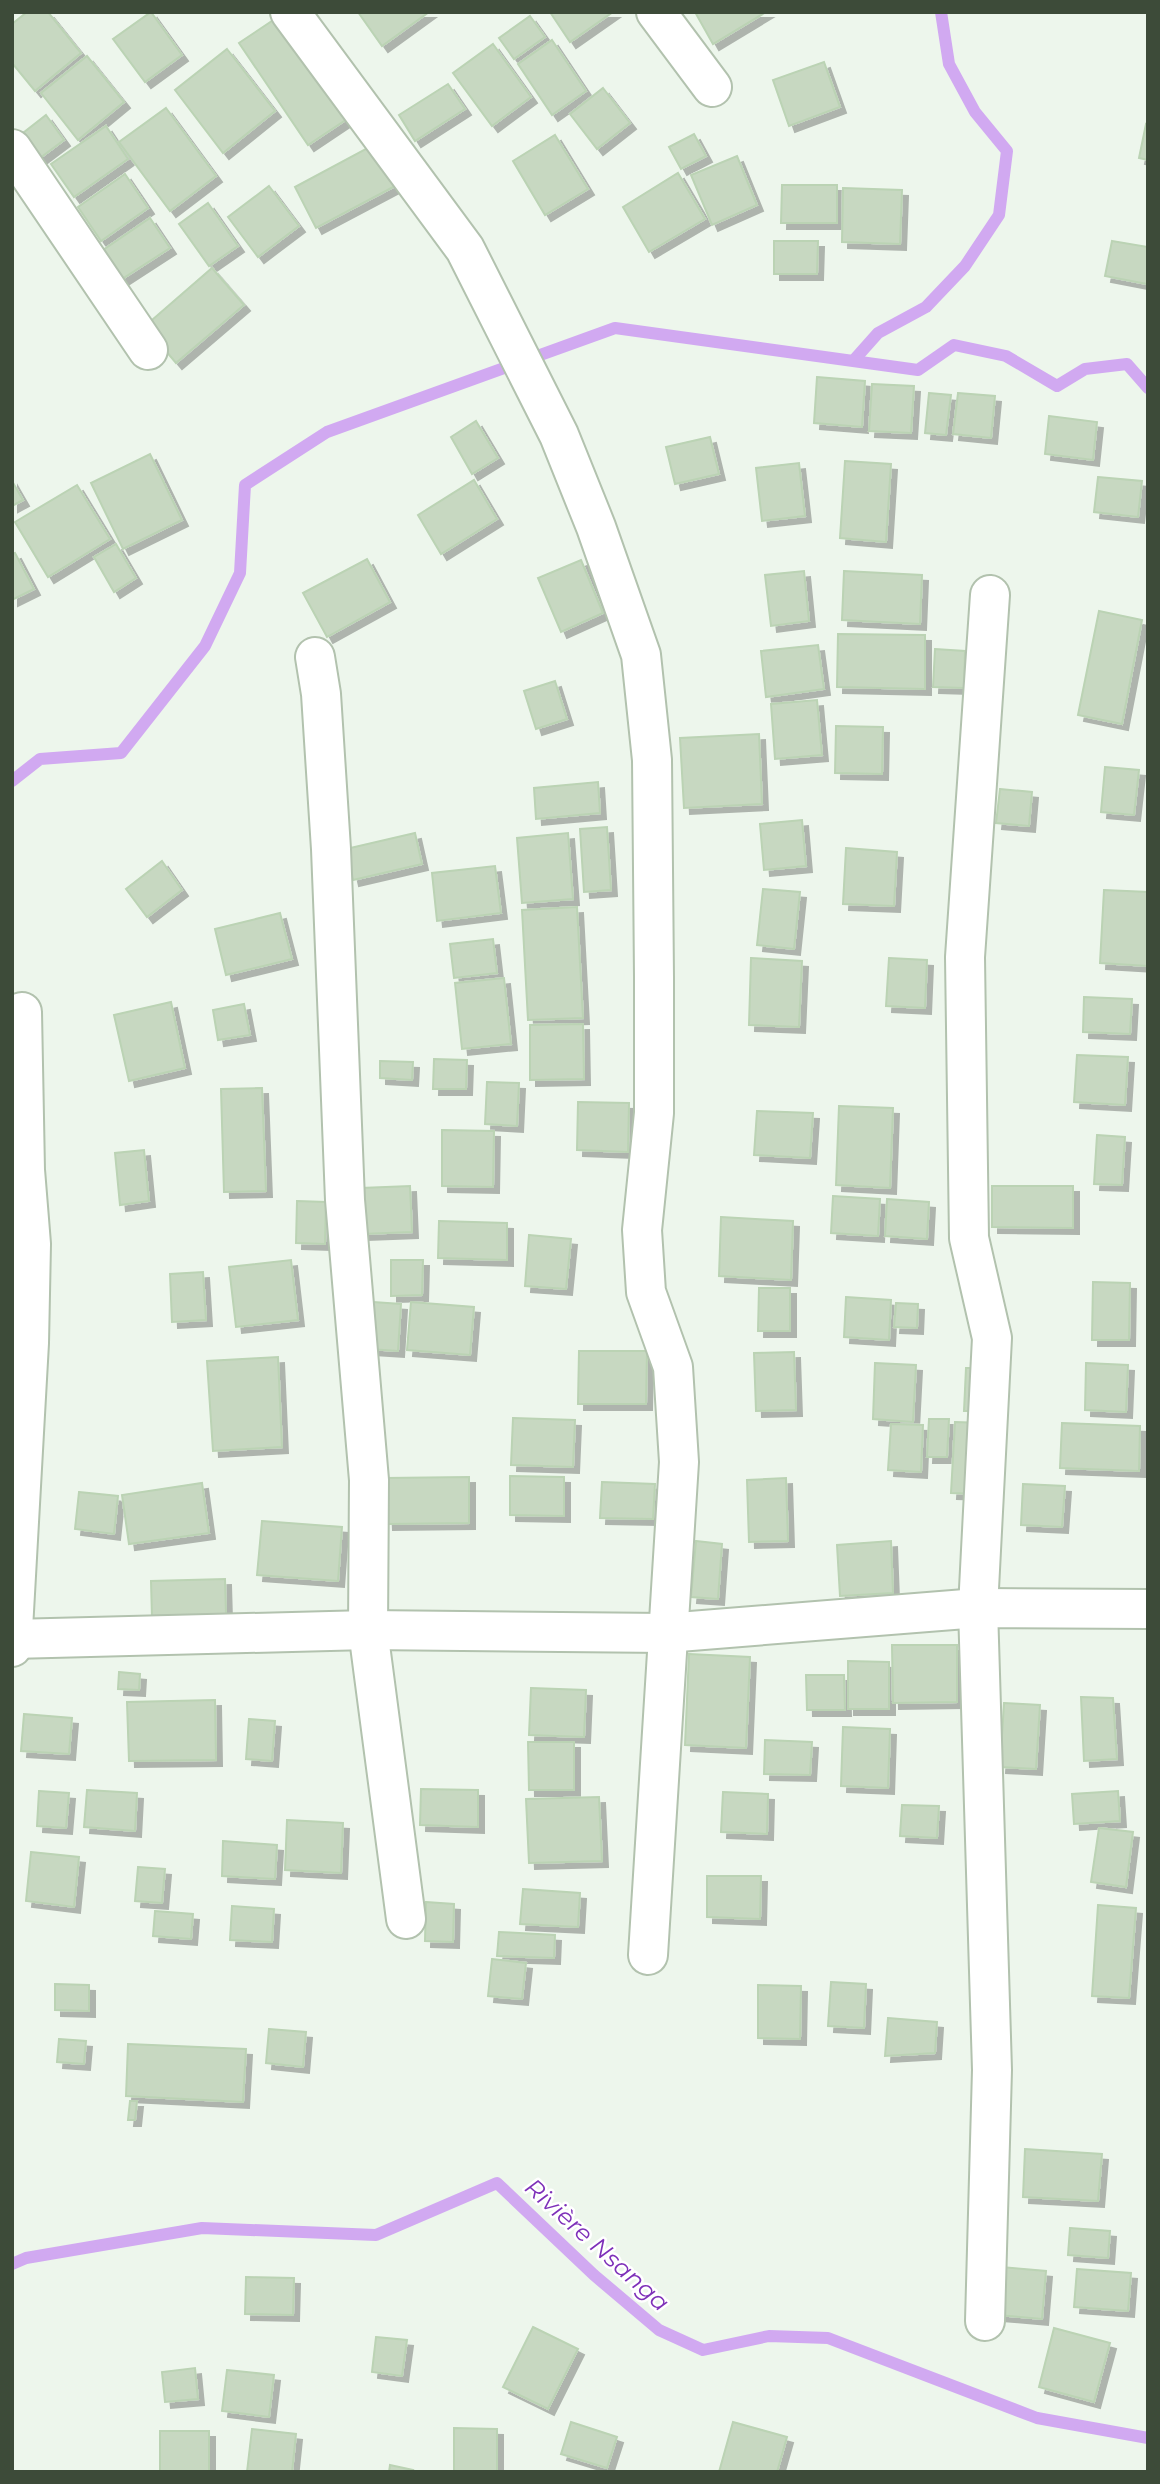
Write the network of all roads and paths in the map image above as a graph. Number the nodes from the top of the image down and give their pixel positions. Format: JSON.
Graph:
{"nodes":[{"id":1,"x":290,"y":12,"type":"edge"},
{"id":2,"x":656,"y":12,"type":"edge"},
{"id":3,"x":712,"y":87,"type":"dead end"},
{"id":4,"x":12,"y":149,"type":"edge"},
{"id":5,"x":148,"y":350,"type":"dead end"},
{"id":6,"x":990,"y":594,"type":"dead end"},
{"id":7,"x":315,"y":657,"type":"dead end"},
{"id":8,"x":22,"y":1012,"type":"dead end"},
{"id":9,"x":978,"y":1608,"type":"junction"},
{"id":10,"x":1148,"y":1609,"type":"edge"},
{"id":11,"x":368,"y":1630,"type":"junction"},
{"id":12,"x":666,"y":1633,"type":"junction"},
{"id":13,"x":12,"y":1639,"type":"edge"},
{"id":14,"x":12,"y":1647,"type":"edge"},
{"id":15,"x":406,"y":1919,"type":"dead end"},
{"id":16,"x":648,"y":1955,"type":"dead end"},
{"id":17,"x":985,"y":2321,"type":"dead end"}],
"edges":[{"from":1,"to":12,"type":"street"},
{"from":2,"to":3,"type":"street"},
{"from":4,"to":5,"type":"street"},
{"from":6,"to":9,"type":"street"},
{"from":7,"to":11,"type":"street"},
{"from":8,"to":13,"type":"street"},
{"from":9,"to":10,"type":"street"},
{"from":9,"to":12,"type":"street"},
{"from":9,"to":17,"type":"street"},
{"from":11,"to":12,"type":"street"},
{"from":11,"to":13,"type":"street"},
{"from":11,"to":15,"type":"street"},
{"from":12,"to":16,"type":"street"},
{"from":13,"to":14,"type":"street"}]}
